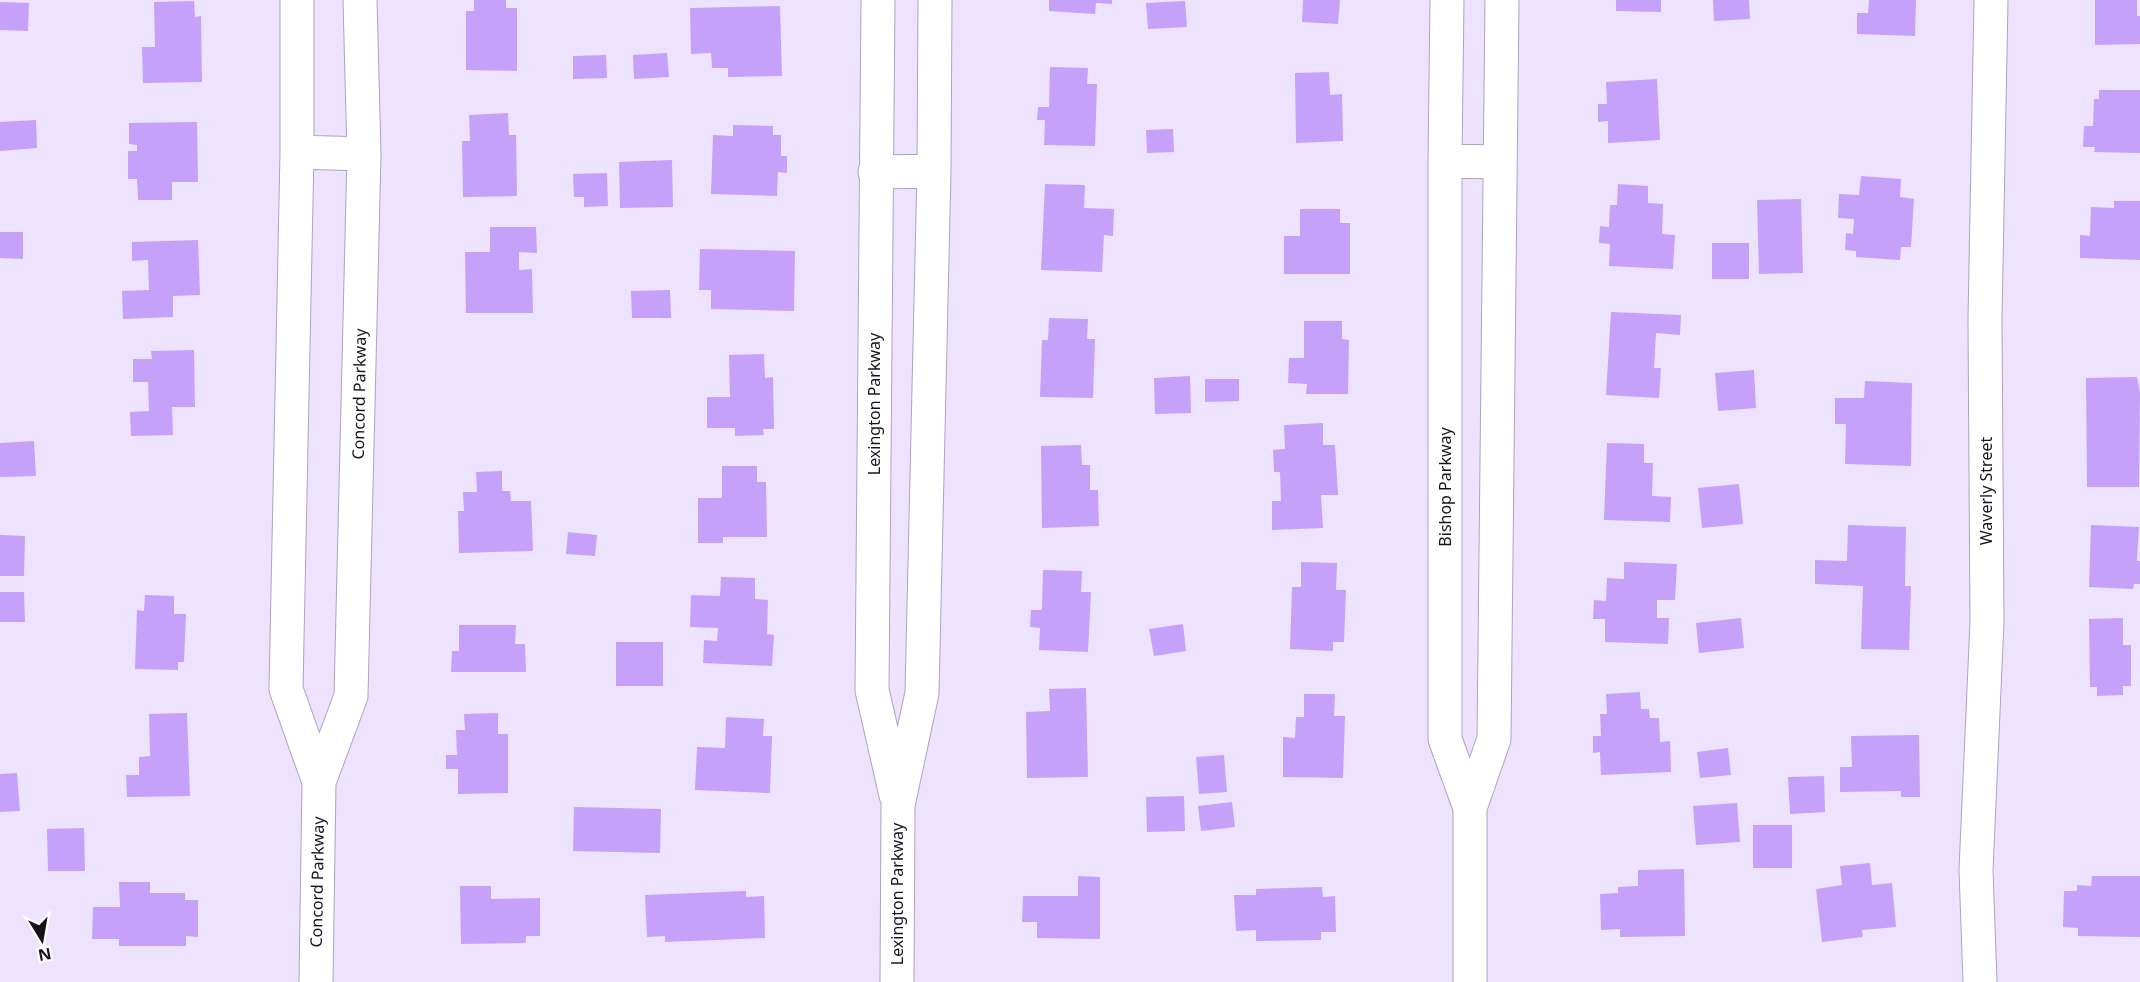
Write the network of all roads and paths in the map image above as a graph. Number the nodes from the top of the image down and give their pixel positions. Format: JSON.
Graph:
{"nodes":[{"id":1,"x":297,"y":0,"type":"edge"},
{"id":2,"x":360,"y":0,"type":"edge"},
{"id":3,"x":878,"y":0,"type":"edge"},
{"id":4,"x":936,"y":0,"type":"edge"},
{"id":5,"x":1447,"y":0,"type":"edge"},
{"id":6,"x":1502,"y":0,"type":"edge"},
{"id":7,"x":1991,"y":0,"type":"edge"},
{"id":8,"x":297,"y":152,"type":"junction"},
{"id":9,"x":364,"y":154,"type":"junction"},
{"id":10,"x":1445,"y":161,"type":"junction"},
{"id":11,"x":1500,"y":162,"type":"junction"},
{"id":12,"x":934,"y":171,"type":"junction"},
{"id":13,"x":875,"y":172,"type":"junction"},
{"id":14,"x":319,"y":782,"type":"junction"},
{"id":15,"x":898,"y":805,"type":"junction"},
{"id":16,"x":1470,"y":808,"type":"junction"},
{"id":17,"x":316,"y":982,"type":"edge"},
{"id":18,"x":897,"y":982,"type":"edge"},
{"id":19,"x":1470,"y":982,"type":"edge"},
{"id":20,"x":1980,"y":982,"type":"edge"}],
"edges":[{"from":1,"to":8,"type":"street","name":"Concord Parkway"},
{"from":2,"to":9,"type":"street","name":"Concord Parkway"},
{"from":3,"to":13,"type":"street","name":"Lexington Parkway"},
{"from":4,"to":12,"type":"street","name":"Lexington Parkway"},
{"from":5,"to":10,"type":"street","name":"Bishop Parkway"},
{"from":6,"to":11,"type":"street","name":"Bishop Parkway"},
{"from":7,"to":20,"type":"street","name":"Waverly Street"},
{"from":8,"to":9,"type":"street"},
{"from":8,"to":14,"type":"street","name":"Concord Parkway"},
{"from":9,"to":14,"type":"street","name":"Concord Parkway"},
{"from":10,"to":11,"type":"street"},
{"from":10,"to":16,"type":"street","name":"Bishop Parkway"},
{"from":11,"to":16,"type":"street","name":"Bishop Parkway"},
{"from":12,"to":13,"type":"street"},
{"from":12,"to":15,"type":"street","name":"Lexington Parkway"},
{"from":13,"to":15,"type":"street","name":"Lexington Parkway"},
{"from":14,"to":17,"type":"street","name":"Concord Parkway"},
{"from":15,"to":18,"type":"street","name":"Lexington Parkway"},
{"from":16,"to":19,"type":"street","name":"Bishop Parkway"}]}
